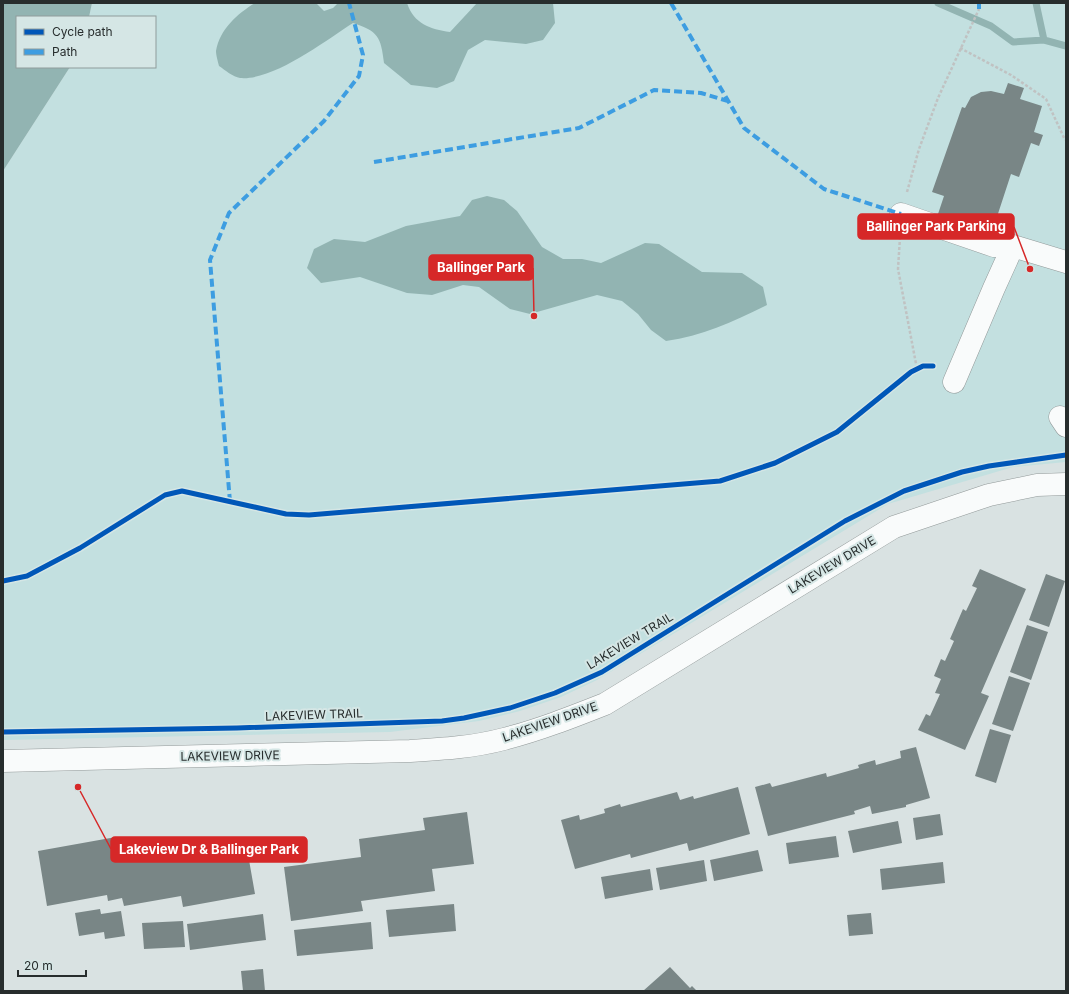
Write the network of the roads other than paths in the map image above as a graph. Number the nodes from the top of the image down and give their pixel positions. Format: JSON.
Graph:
{"nodes":[{"id":1,"x":901,"y":214,"type":"dead end"},
{"id":2,"x":1013,"y":246,"type":"junction"},
{"id":3,"x":1066,"y":262,"type":"edge"},
{"id":4,"x":954,"y":382,"type":"dead end"},
{"id":5,"x":1066,"y":484,"type":"edge"},
{"id":6,"x":3,"y":761,"type":"edge"}],
"edges":[{"from":1,"to":2,"type":"street"},
{"from":2,"to":3,"type":"street"},
{"from":2,"to":4,"type":"street"},
{"from":5,"to":6,"type":"street","name":"LAKEVIEW DRIVE"}]}
